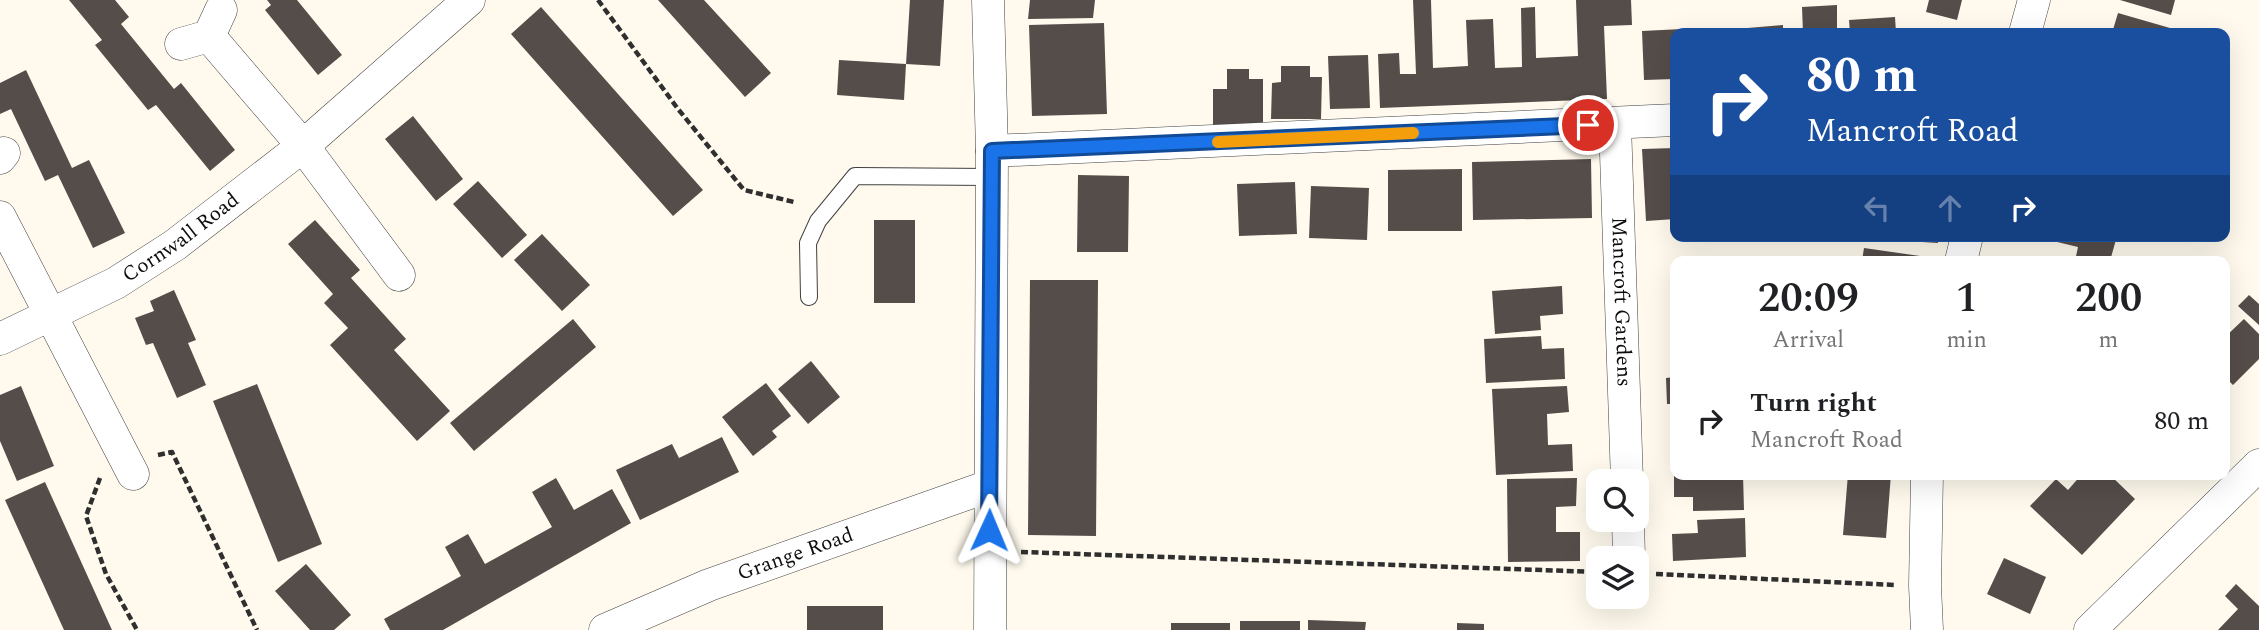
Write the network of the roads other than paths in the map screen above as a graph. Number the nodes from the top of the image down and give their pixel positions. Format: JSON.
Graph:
{"nodes":[{"id":1,"x":469,"y":0,"type":"edge"},
{"id":2,"x":988,"y":0,"type":"edge"},
{"id":3,"x":2034,"y":0,"type":"edge"},
{"id":4,"x":2026,"y":28,"type":"edge"},
{"id":5,"x":204,"y":30,"type":"dead end"},
{"id":6,"x":1670,"y":120,"type":"edge"},
{"id":7,"x":1615,"y":124,"type":"junction"},
{"id":8,"x":303,"y":146,"type":"junction"},
{"id":9,"x":991,"y":164,"type":"junction"},
{"id":10,"x":0,"y":217,"type":"edge"},
{"id":11,"x":399,"y":275,"type":"dead end"},
{"id":12,"x":809,"y":297,"type":"dead end"},
{"id":13,"x":51,"y":315,"type":"junction"},
{"id":14,"x":0,"y":339,"type":"edge"},
{"id":15,"x":2259,"y":465,"type":"edge"},
{"id":16,"x":130,"y":468,"type":"road end"},
{"id":17,"x":1627,"y":469,"type":"edge"},
{"id":18,"x":1927,"y":480,"type":"edge"},
{"id":19,"x":989,"y":486,"type":"junction"},
{"id":20,"x":605,"y":630,"type":"edge"},
{"id":21,"x":990,"y":630,"type":"edge"},
{"id":22,"x":1927,"y":630,"type":"edge"},
{"id":23,"x":2090,"y":630,"type":"edge"}],
"edges":[{"from":1,"to":8,"type":"street","name":"Cornwall Road"},
{"from":2,"to":9,"type":"street"},
{"from":3,"to":4,"type":"street"},
{"from":5,"to":8,"type":"street"},
{"from":6,"to":7,"type":"street"},
{"from":7,"to":9,"type":"street"},
{"from":7,"to":17,"type":"street","name":"Mancroft Gardens"},
{"from":8,"to":11,"type":"street"},
{"from":8,"to":13,"type":"street","name":"Cornwall Road"},
{"from":9,"to":12,"type":"lane"},
{"from":9,"to":19,"type":"street"},
{"from":10,"to":13,"type":"street"},
{"from":13,"to":14,"type":"street","name":"Cornwall Road"},
{"from":13,"to":16,"type":"street"},
{"from":15,"to":23,"type":"street"},
{"from":18,"to":22,"type":"street"},
{"from":19,"to":20,"type":"street","name":"Grange Road"},
{"from":19,"to":21,"type":"street"}]}
